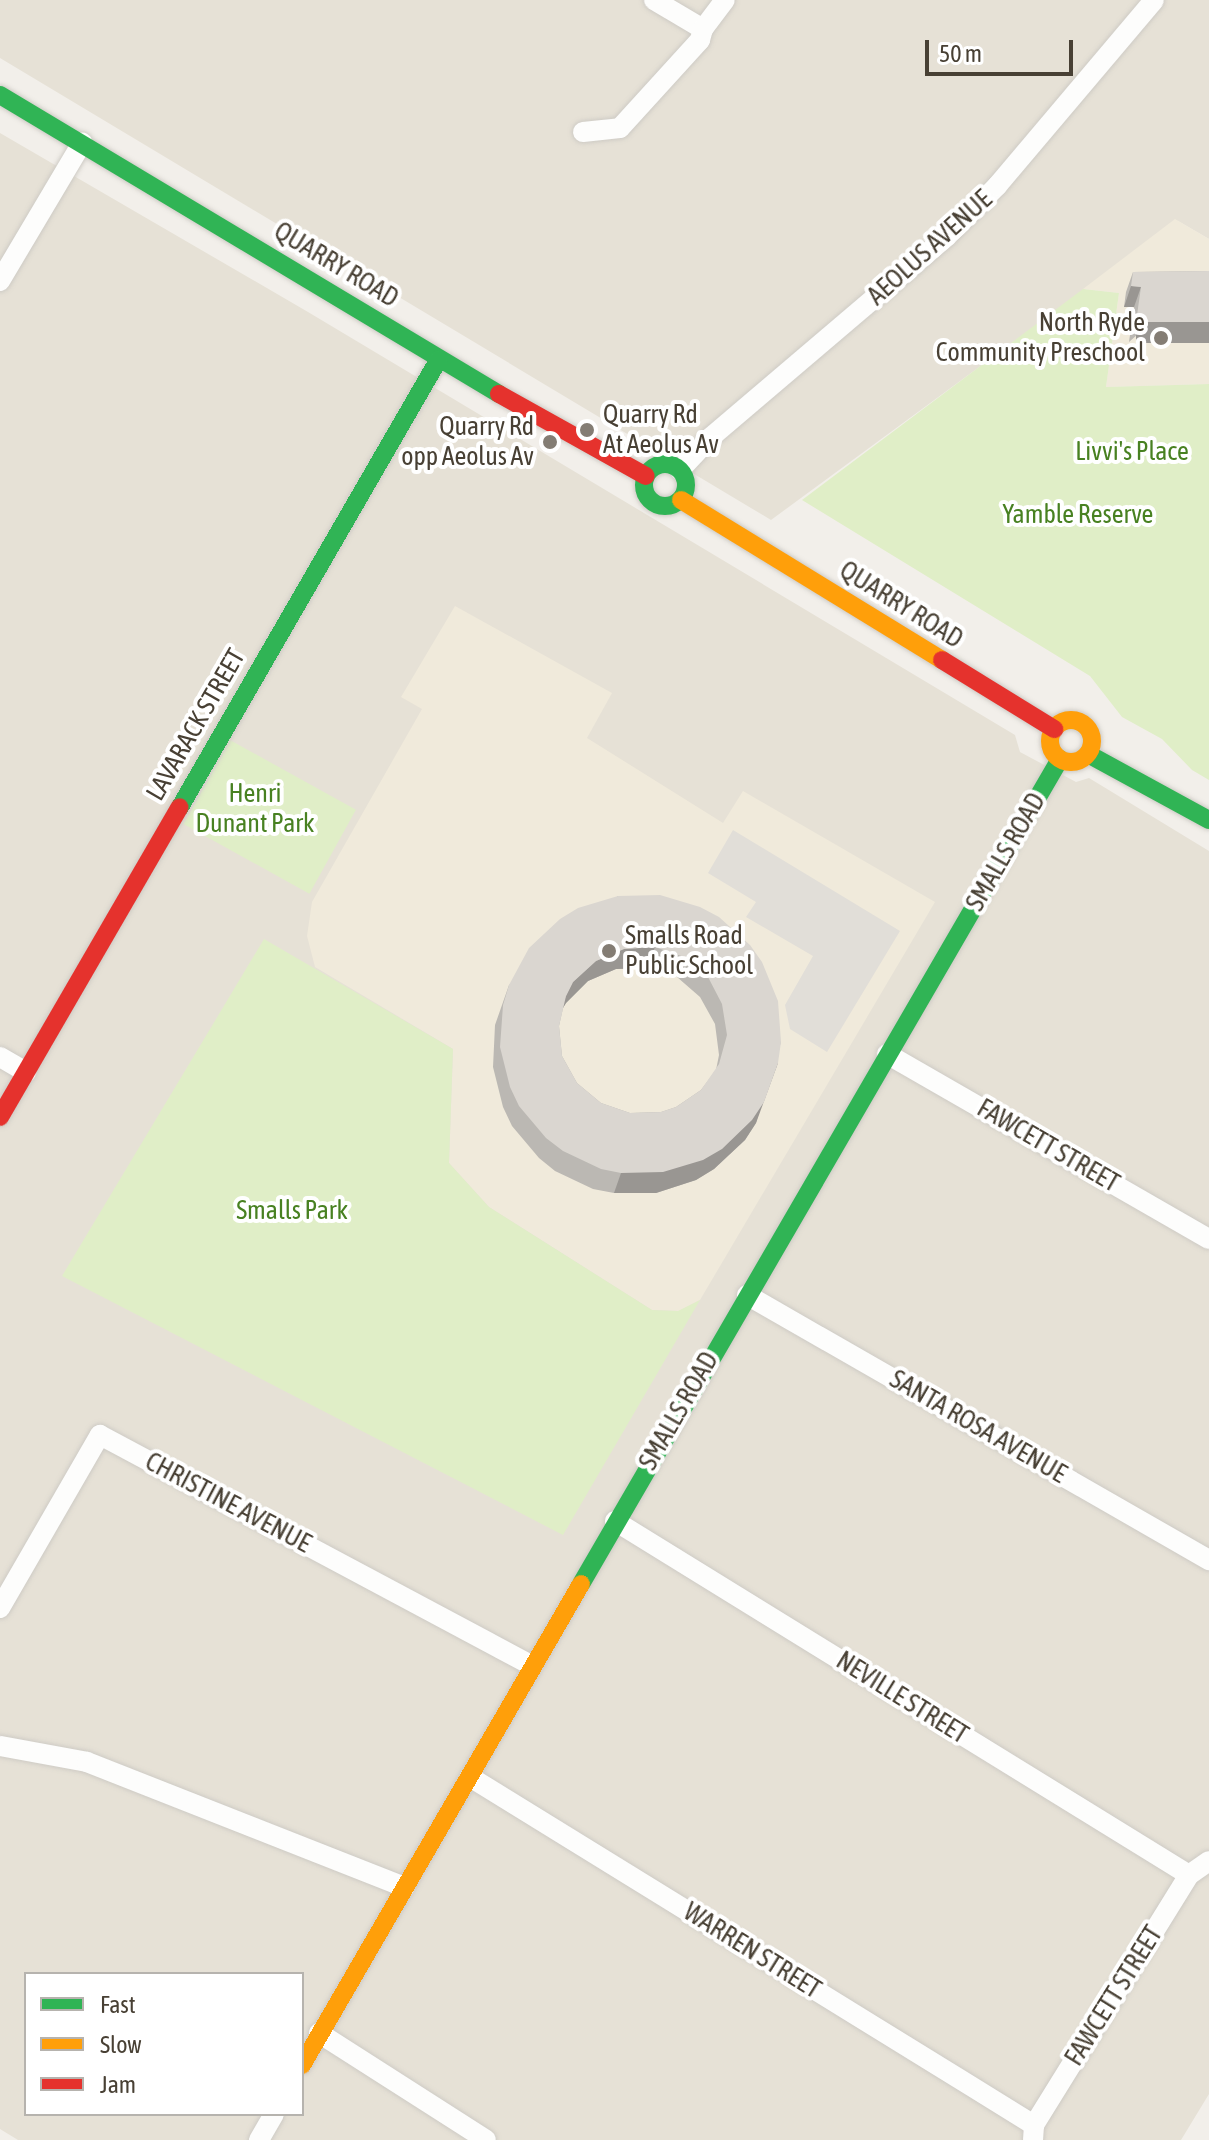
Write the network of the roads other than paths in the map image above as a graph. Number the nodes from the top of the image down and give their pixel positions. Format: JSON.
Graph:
{"nodes":[{"id":1,"x":654,"y":0,"type":"edge"},
{"id":2,"x":725,"y":0,"type":"edge"},
{"id":3,"x":1154,"y":0,"type":"edge"},
{"id":4,"x":703,"y":29,"type":"junction"},
{"id":5,"x":0,"y":95,"type":"edge"},
{"id":6,"x":583,"y":132,"type":"dead end"},
{"id":7,"x":82,"y":143,"type":"junction"},
{"id":8,"x":0,"y":281,"type":"edge"},
{"id":9,"x":439,"y":359,"type":"junction"},
{"id":10,"x":680,"y":470,"type":"junction"},
{"id":11,"x":646,"y":476,"type":"junction"},
{"id":12,"x":681,"y":500,"type":"junction"},
{"id":13,"x":1054,"y":729,"type":"junction"},
{"id":14,"x":1088,"y":754,"type":"junction"},
{"id":15,"x":1060,"y":759,"type":"junction"},
{"id":16,"x":1209,"y":820,"type":"edge"},
{"id":17,"x":887,"y":1054,"type":"junction"},
{"id":18,"x":0,"y":1057,"type":"edge"},
{"id":19,"x":26,"y":1072,"type":"junction"},
{"id":20,"x":0,"y":1117,"type":"edge"},
{"id":21,"x":1209,"y":1239,"type":"edge"},
{"id":22,"x":747,"y":1295,"type":"junction"},
{"id":23,"x":615,"y":1521,"type":"junction"},
{"id":24,"x":1209,"y":1560,"type":"edge"},
{"id":25,"x":0,"y":1608,"type":"edge"},
{"id":26,"x":532,"y":1666,"type":"junction"},
{"id":27,"x":0,"y":1746,"type":"edge"},
{"id":28,"x":470,"y":1777,"type":"junction"},
{"id":29,"x":1209,"y":1861,"type":"edge"},
{"id":30,"x":1189,"y":1875,"type":"junction"},
{"id":31,"x":404,"y":1887,"type":"junction"},
{"id":32,"x":319,"y":2033,"type":"junction"},
{"id":33,"x":304,"y":2061,"type":"edge"},
{"id":34,"x":273,"y":2116,"type":"edge"},
{"id":35,"x":1033,"y":2132,"type":"edge"},
{"id":36,"x":259,"y":2140,"type":"edge"},
{"id":37,"x":486,"y":2140,"type":"edge"}],
"edges":[{"from":1,"to":4,"type":"street"},
{"from":2,"to":4,"type":"street"},
{"from":3,"to":10,"type":"street","name":"AEOLUS AVENUE"},
{"from":4,"to":6,"type":"street"},
{"from":5,"to":7,"type":"street","name":"QUARRY ROAD"},
{"from":7,"to":8,"type":"street"},
{"from":7,"to":9,"type":"street","name":"QUARRY ROAD"},
{"from":9,"to":11,"type":"street","name":"QUARRY ROAD"},
{"from":9,"to":19,"type":"street","name":"LAVARACK STREET"},
{"from":10,"to":11,"type":"street"},
{"from":10,"to":12,"type":"street"},
{"from":11,"to":12,"type":"street"},
{"from":12,"to":13,"type":"street","name":"QUARRY ROAD"},
{"from":13,"to":14,"type":"street"},
{"from":13,"to":15,"type":"street"},
{"from":14,"to":15,"type":"street"},
{"from":14,"to":16,"type":"street"},
{"from":15,"to":17,"type":"street","name":"SMALLS ROAD"},
{"from":17,"to":21,"type":"street","name":"FAWCETT STREET"},
{"from":17,"to":22,"type":"street","name":"SMALLS ROAD"},
{"from":18,"to":19,"type":"street"},
{"from":19,"to":20,"type":"street","name":"LAVARACK STREET"},
{"from":22,"to":23,"type":"street","name":"SMALLS ROAD"},
{"from":22,"to":24,"type":"street","name":"SANTA ROSA AVENUE"},
{"from":23,"to":26,"type":"street","name":"SMALLS ROAD"},
{"from":23,"to":30,"type":"street","name":"NEVILLE STREET"},
{"from":25,"to":26,"type":"street","name":"CHRISTINE AVENUE"},
{"from":26,"to":28,"type":"street","name":"SMALLS ROAD"},
{"from":27,"to":31,"type":"street"},
{"from":28,"to":31,"type":"street","name":"SMALLS ROAD"},
{"from":28,"to":35,"type":"street","name":"WARREN STREET"},
{"from":29,"to":30,"type":"street","name":"FAWCETT STREET"},
{"from":30,"to":35,"type":"street","name":"FAWCETT STREET"},
{"from":31,"to":32,"type":"street","name":"SMALLS ROAD"},
{"from":32,"to":33,"type":"street","name":"SMALLS ROAD"},
{"from":32,"to":37,"type":"street"},
{"from":34,"to":36,"type":"street"}]}
